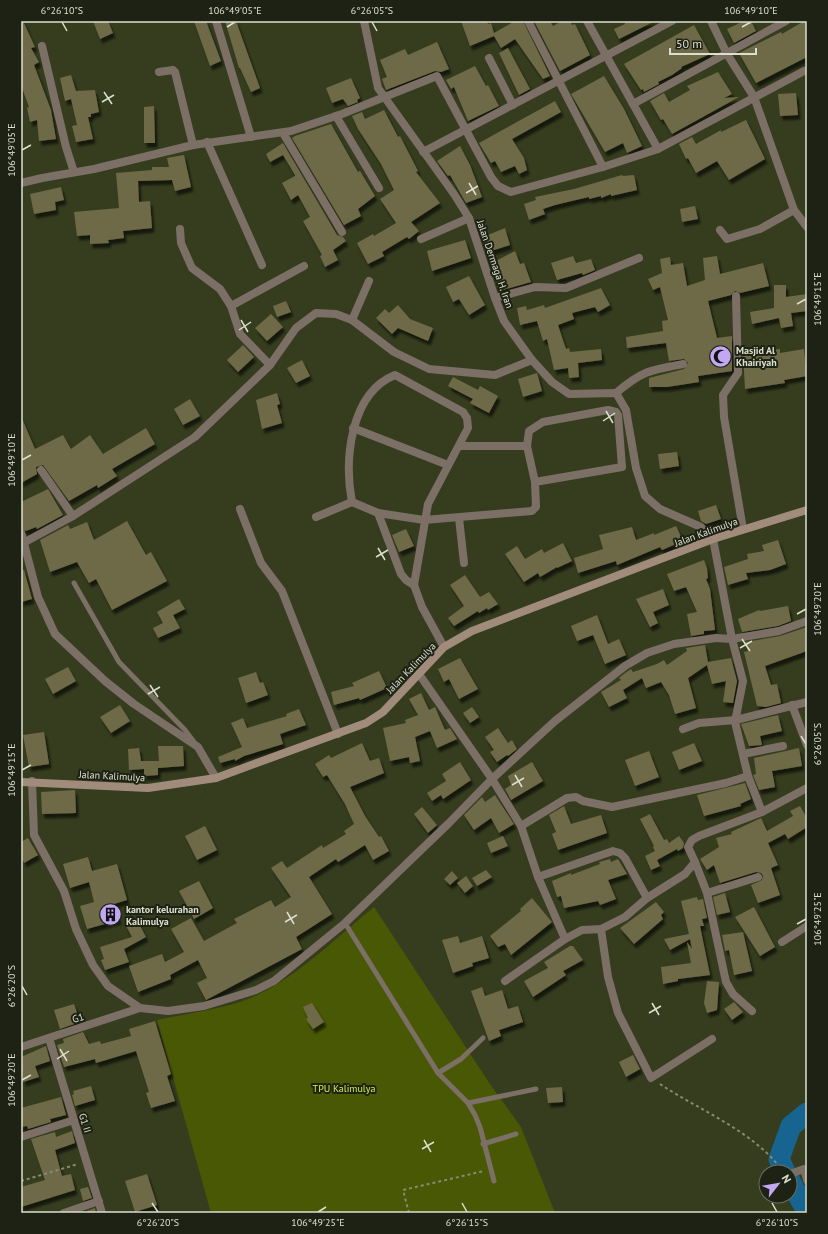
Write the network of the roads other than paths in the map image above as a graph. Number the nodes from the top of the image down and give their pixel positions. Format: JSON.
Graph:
{"nodes":[{"id":1,"x":216,"y":21,"type":"edge"},
{"id":2,"x":364,"y":21,"type":"edge"},
{"id":3,"x":528,"y":21,"type":"edge"},
{"id":4,"x":587,"y":21,"type":"edge"},
{"id":5,"x":672,"y":21,"type":"edge"},
{"id":6,"x":711,"y":21,"type":"edge"},
{"id":7,"x":786,"y":21,"type":"edge"},
{"id":8,"x":42,"y":46,"type":"dead end"},
{"id":9,"x":727,"y":54,"type":"junction"},
{"id":10,"x":606,"y":55,"type":"junction"},
{"id":11,"x":489,"y":58,"type":"dead end"},
{"id":12,"x":158,"y":72,"type":"dead end"},
{"id":13,"x":806,"y":72,"type":"edge"},
{"id":14,"x":560,"y":81,"type":"junction"},
{"id":15,"x":383,"y":97,"type":"junction"},
{"id":16,"x":754,"y":97,"type":"junction"},
{"id":17,"x":633,"y":104,"type":"junction"},
{"id":18,"x":513,"y":105,"type":"junction"},
{"id":19,"x":336,"y":116,"type":"junction"},
{"id":20,"x":467,"y":130,"type":"junction"},
{"id":21,"x":283,"y":133,"type":"junction"},
{"id":22,"x":251,"y":137,"type":"junction"},
{"id":23,"x":207,"y":142,"type":"junction"},
{"id":24,"x":193,"y":145,"type":"junction"},
{"id":25,"x":658,"y":149,"type":"junction"},
{"id":26,"x":423,"y":152,"type":"junction"},
{"id":27,"x":604,"y":167,"type":"junction"},
{"id":28,"x":74,"y":172,"type":"junction"},
{"id":29,"x":21,"y":183,"type":"edge"},
{"id":30,"x":379,"y":188,"type":"dead end"},
{"id":31,"x":794,"y":210,"type":"junction"},
{"id":32,"x":469,"y":218,"type":"junction"},
{"id":33,"x":807,"y":227,"type":"edge"},
{"id":34,"x":180,"y":230,"type":"dead end"},
{"id":35,"x":720,"y":230,"type":"dead end"},
{"id":36,"x":342,"y":232,"type":"dead end"},
{"id":37,"x":421,"y":239,"type":"dead end"},
{"id":38,"x":639,"y":258,"type":"dead end"},
{"id":39,"x":262,"y":265,"type":"dead end"},
{"id":40,"x":304,"y":266,"type":"dead end"},
{"id":41,"x":369,"y":281,"type":"dead end"},
{"id":42,"x":736,"y":296,"type":"dead end"},
{"id":43,"x":495,"y":298,"type":"junction"},
{"id":44,"x":231,"y":306,"type":"junction"},
{"id":45,"x":352,"y":320,"type":"junction"},
{"id":46,"x":532,"y":360,"type":"junction"},
{"id":47,"x":683,"y":364,"type":"dead end"},
{"id":48,"x":270,"y":365,"type":"junction"},
{"id":49,"x":616,"y":393,"type":"junction"},
{"id":50,"x":353,"y":428,"type":"junction"},
{"id":51,"x":460,"y":446,"type":"junction"},
{"id":52,"x":527,"y":446,"type":"junction"},
{"id":53,"x":448,"y":465,"type":"junction"},
{"id":54,"x":40,"y":470,"type":"dead end"},
{"id":55,"x":535,"y":482,"type":"junction"},
{"id":56,"x":352,"y":502,"type":"junction"},
{"id":57,"x":240,"y":509,"type":"dead end"},
{"id":58,"x":807,"y":510,"type":"edge"},
{"id":59,"x":378,"y":513,"type":"junction"},
{"id":60,"x":73,"y":516,"type":"junction"},
{"id":61,"x":316,"y":516,"type":"dead end"},
{"id":62,"x":459,"y":518,"type":"junction"},
{"id":63,"x":424,"y":520,"type":"junction"},
{"id":64,"x":743,"y":529,"type":"junction"},
{"id":65,"x":21,"y":532,"type":"edge"},
{"id":66,"x":712,"y":539,"type":"junction"},
{"id":67,"x":25,"y":542,"type":"junction"},
{"id":68,"x":464,"y":563,"type":"dead end"},
{"id":69,"x":74,"y":583,"type":"dead end"},
{"id":70,"x":414,"y":585,"type":"junction"},
{"id":71,"x":807,"y":621,"type":"edge"},
{"id":72,"x":732,"y":639,"type":"junction"},
{"id":73,"x":444,"y":647,"type":"junction"},
{"id":74,"x":419,"y":674,"type":"junction"},
{"id":75,"x":807,"y":702,"type":"edge"},
{"id":76,"x":792,"y":705,"type":"junction"},
{"id":77,"x":736,"y":720,"type":"junction"},
{"id":78,"x":683,"y":729,"type":"dead end"},
{"id":79,"x":338,"y":734,"type":"junction"},
{"id":80,"x":783,"y":746,"type":"dead end"},
{"id":81,"x":807,"y":746,"type":"edge"},
{"id":82,"x":198,"y":747,"type":"junction"},
{"id":83,"x":743,"y":754,"type":"junction"},
{"id":84,"x":748,"y":776,"type":"junction"},
{"id":85,"x":216,"y":778,"type":"junction"},
{"id":86,"x":492,"y":779,"type":"junction"},
{"id":87,"x":32,"y":781,"type":"junction"},
{"id":88,"x":21,"y":782,"type":"edge"},
{"id":89,"x":807,"y":788,"type":"edge"},
{"id":90,"x":762,"y":812,"type":"junction"},
{"id":91,"x":521,"y":826,"type":"junction"},
{"id":92,"x":695,"y":862,"type":"junction"},
{"id":93,"x":538,"y":877,"type":"junction"},
{"id":94,"x":758,"y":877,"type":"dead end"},
{"id":95,"x":708,"y":893,"type":"junction"},
{"id":96,"x":647,"y":898,"type":"junction"},
{"id":97,"x":345,"y":923,"type":"junction"},
{"id":98,"x":601,"y":929,"type":"junction"},
{"id":99,"x":806,"y":930,"type":"edge"},
{"id":100,"x":565,"y":939,"type":"junction"},
{"id":101,"x":782,"y":942,"type":"dead end"},
{"id":102,"x":505,"y":981,"type":"dead end"},
{"id":103,"x":140,"y":1008,"type":"junction"},
{"id":104,"x":752,"y":1011,"type":"dead end"},
{"id":105,"x":49,"y":1038,"type":"junction"},
{"id":106,"x":483,"y":1038,"type":"dead end"},
{"id":107,"x":712,"y":1039,"type":"dead end"},
{"id":108,"x":21,"y":1047,"type":"edge"},
{"id":109,"x":438,"y":1073,"type":"junction"},
{"id":110,"x":536,"y":1089,"type":"dead end"},
{"id":111,"x":468,"y":1103,"type":"junction"},
{"id":112,"x":74,"y":1120,"type":"junction"},
{"id":113,"x":516,"y":1134,"type":"dead end"},
{"id":114,"x":21,"y":1136,"type":"edge"},
{"id":115,"x":483,"y":1144,"type":"junction"},
{"id":116,"x":799,"y":1171,"type":"edge"},
{"id":117,"x":807,"y":1180,"type":"edge"},
{"id":118,"x":494,"y":1181,"type":"dead end"},
{"id":119,"x":99,"y":1201,"type":"junction"},
{"id":120,"x":64,"y":1213,"type":"edge"},
{"id":121,"x":102,"y":1213,"type":"edge"}],
"edges":[{"from":1,"to":22,"type":"street"},
{"from":2,"to":15,"type":"street","name":"Jalan Dermaga H. Iran"},
{"from":3,"to":14,"type":"street"},
{"from":4,"to":10,"type":"street"},
{"from":5,"to":10,"type":"street"},
{"from":6,"to":9,"type":"street"},
{"from":7,"to":9,"type":"street"},
{"from":8,"to":28,"type":"street"},
{"from":9,"to":16,"type":"street"},
{"from":9,"to":17,"type":"street"},
{"from":10,"to":14,"type":"street"},
{"from":10,"to":17,"type":"street"},
{"from":11,"to":18,"type":"street"},
{"from":12,"to":24,"type":"street"},
{"from":13,"to":16,"type":"street"},
{"from":14,"to":18,"type":"street"},
{"from":14,"to":27,"type":"street"},
{"from":15,"to":19,"type":"street"},
{"from":15,"to":20,"type":"street"},
{"from":15,"to":26,"type":"street","name":"Jalan Dermaga H. Iran"},
{"from":16,"to":25,"type":"street"},
{"from":16,"to":31,"type":"street"},
{"from":17,"to":25,"type":"street"},
{"from":18,"to":20,"type":"street"},
{"from":19,"to":21,"type":"street"},
{"from":19,"to":30,"type":"street"},
{"from":20,"to":26,"type":"street"},
{"from":20,"to":27,"type":"street"},
{"from":21,"to":22,"type":"street"},
{"from":21,"to":36,"type":"street"},
{"from":22,"to":23,"type":"street"},
{"from":23,"to":24,"type":"street"},
{"from":23,"to":39,"type":"street"},
{"from":24,"to":28,"type":"street"},
{"from":25,"to":27,"type":"street"},
{"from":26,"to":32,"type":"street","name":"Jalan Dermaga H. Iran"},
{"from":28,"to":29,"type":"street"},
{"from":31,"to":33,"type":"street"},
{"from":31,"to":35,"type":"street"},
{"from":32,"to":37,"type":"street"},
{"from":32,"to":43,"type":"street","name":"Jalan Dermaga H. Iran"},
{"from":34,"to":44,"type":"street"},
{"from":38,"to":43,"type":"street"},
{"from":40,"to":44,"type":"street"},
{"from":41,"to":45,"type":"street"},
{"from":42,"to":64,"type":"street"},
{"from":43,"to":46,"type":"street","name":"Jalan Dermaga H. Iran"},
{"from":44,"to":48,"type":"street"},
{"from":45,"to":46,"type":"street"},
{"from":45,"to":48,"type":"street"},
{"from":46,"to":49,"type":"street","name":"Jalan Dermaga H. Iran"},
{"from":47,"to":49,"type":"street"},
{"from":48,"to":60,"type":"street"},
{"from":49,"to":66,"type":"street"},
{"from":50,"to":51,"type":"street"},
{"from":50,"to":53,"type":"street"},
{"from":50,"to":56,"type":"street"},
{"from":51,"to":52,"type":"street"},
{"from":51,"to":53,"type":"street"},
{"from":52,"to":55,"type":"street"},
{"from":52,"to":55,"type":"street"},
{"from":53,"to":63,"type":"street"},
{"from":54,"to":60,"type":"street"},
{"from":55,"to":62,"type":"street"},
{"from":56,"to":59,"type":"street"},
{"from":56,"to":61,"type":"street"},
{"from":57,"to":79,"type":"street"},
{"from":58,"to":64,"type":"street","name":"Jalan Kalimulya"},
{"from":59,"to":63,"type":"street"},
{"from":59,"to":70,"type":"street"},
{"from":60,"to":67,"type":"street"},
{"from":62,"to":63,"type":"street"},
{"from":62,"to":68,"type":"street"},
{"from":63,"to":70,"type":"street"},
{"from":64,"to":66,"type":"street","name":"Jalan Kalimulya"},
{"from":65,"to":67,"type":"street"},
{"from":66,"to":72,"type":"street"},
{"from":66,"to":73,"type":"street","name":"Jalan Kalimulya"},
{"from":67,"to":82,"type":"street"},
{"from":69,"to":82,"type":"lane"},
{"from":70,"to":73,"type":"street"},
{"from":71,"to":72,"type":"street"},
{"from":72,"to":77,"type":"street"},
{"from":72,"to":86,"type":"street"},
{"from":73,"to":74,"type":"street","name":"Jalan Kalimulya"},
{"from":74,"to":79,"type":"street","name":"Jalan Kalimulya"},
{"from":74,"to":86,"type":"street"},
{"from":75,"to":76,"type":"street"},
{"from":76,"to":77,"type":"street"},
{"from":76,"to":81,"type":"street"},
{"from":77,"to":78,"type":"street"},
{"from":77,"to":83,"type":"street"},
{"from":79,"to":85,"type":"street","name":"Jalan Kalimulya"},
{"from":80,"to":83,"type":"street"},
{"from":82,"to":85,"type":"street"},
{"from":83,"to":84,"type":"street"},
{"from":84,"to":90,"type":"street"},
{"from":84,"to":91,"type":"street"},
{"from":85,"to":87,"type":"street","name":"Jalan Kalimulya"},
{"from":86,"to":91,"type":"street"},
{"from":86,"to":97,"type":"street"},
{"from":87,"to":88,"type":"street","name":"Jalan Kalimulya"},
{"from":87,"to":103,"type":"street"},
{"from":89,"to":90,"type":"street"},
{"from":90,"to":92,"type":"street"},
{"from":91,"to":93,"type":"street"},
{"from":92,"to":95,"type":"street"},
{"from":92,"to":96,"type":"street"},
{"from":93,"to":96,"type":"street"},
{"from":93,"to":100,"type":"street"},
{"from":94,"to":95,"type":"street"},
{"from":95,"to":104,"type":"street"},
{"from":96,"to":98,"type":"street"},
{"from":97,"to":103,"type":"street"},
{"from":97,"to":109,"type":"lane"},
{"from":98,"to":100,"type":"street"},
{"from":98,"to":107,"type":"street"},
{"from":99,"to":101,"type":"street"},
{"from":100,"to":102,"type":"street"},
{"from":103,"to":105,"type":"street","name":"G1"},
{"from":105,"to":108,"type":"street","name":"G1"},
{"from":105,"to":112,"type":"street","name":"G1 II"},
{"from":106,"to":109,"type":"lane"},
{"from":109,"to":111,"type":"lane"},
{"from":110,"to":111,"type":"lane"},
{"from":111,"to":115,"type":"lane"},
{"from":112,"to":114,"type":"street"},
{"from":112,"to":119,"type":"street","name":"G1 II"},
{"from":113,"to":115,"type":"lane"},
{"from":115,"to":118,"type":"lane"},
{"from":116,"to":117,"type":"street"},
{"from":119,"to":120,"type":"street"},
{"from":119,"to":121,"type":"street","name":"G1 II"}]}
